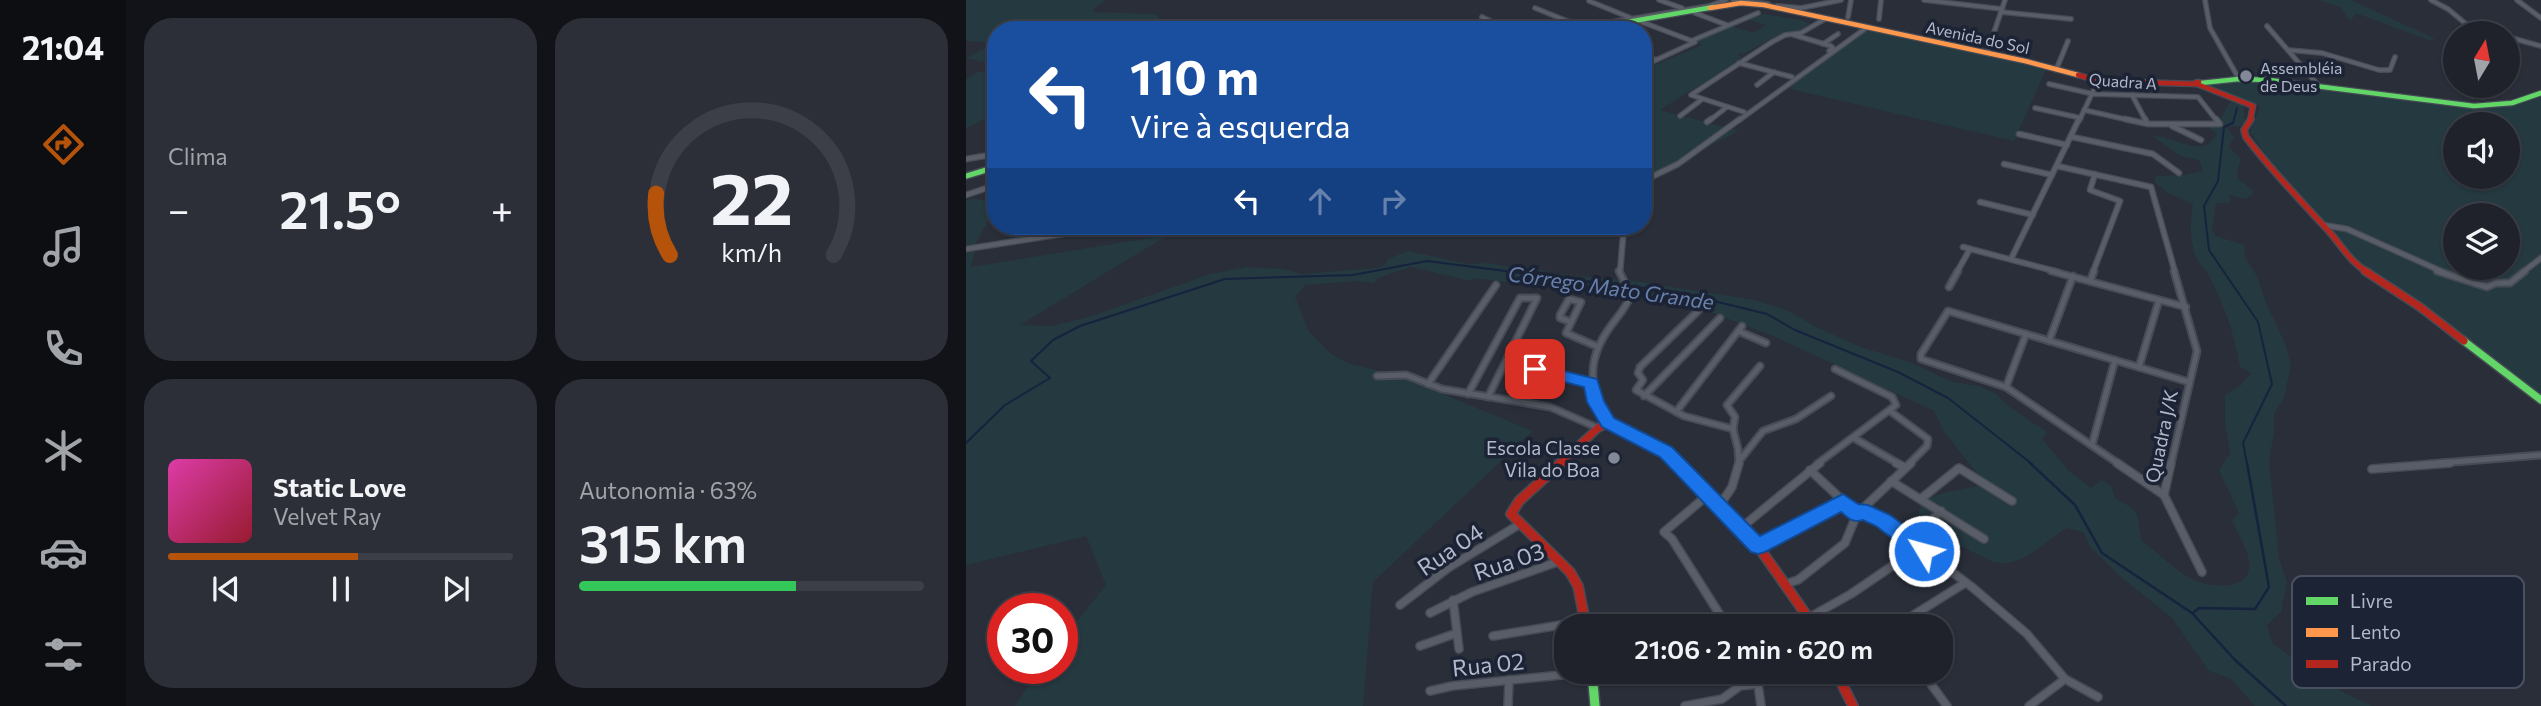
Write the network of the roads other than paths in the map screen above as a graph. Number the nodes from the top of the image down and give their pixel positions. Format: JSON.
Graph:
{"nodes":[{"id":1,"x":1659,"y":0,"type":"edge"},
{"id":2,"x":1751,"y":0,"type":"edge"},
{"id":3,"x":1841,"y":0,"type":"edge"},
{"id":4,"x":1852,"y":0,"type":"edge"},
{"id":5,"x":1881,"y":0,"type":"edge"},
{"id":6,"x":1924,"y":0,"type":"edge"},
{"id":7,"x":2005,"y":0,"type":"edge"},
{"id":8,"x":2205,"y":0,"type":"edge"},
{"id":9,"x":2431,"y":0,"type":"edge"},
{"id":10,"x":2517,"y":0,"type":"edge"},
{"id":11,"x":1589,"y":1,"type":"edge"},
{"id":12,"x":1731,"y":2,"type":"edge"},
{"id":13,"x":1535,"y":8,"type":"dead end"},
{"id":14,"x":1685,"y":10,"type":"junction"},
{"id":15,"x":2002,"y":11,"type":"junction"},
{"id":16,"x":1695,"y":13,"type":"dead end"},
{"id":17,"x":1758,"y":13,"type":"dead end"},
{"id":18,"x":1848,"y":17,"type":"dead end"},
{"id":19,"x":2541,"y":17,"type":"edge"},
{"id":20,"x":1482,"y":18,"type":"dead end"},
{"id":21,"x":1633,"y":19,"type":"junction"},
{"id":22,"x":1879,"y":19,"type":"dead end"},
{"id":23,"x":2071,"y":19,"type":"dead end"},
{"id":24,"x":1822,"y":20,"type":"junction"},
{"id":25,"x":1488,"y":21,"type":"edge"},
{"id":26,"x":1564,"y":21,"type":"edge"},
{"id":27,"x":1620,"y":21,"type":"edge"},
{"id":28,"x":1634,"y":21,"type":"edge"},
{"id":29,"x":2462,"y":21,"type":"edge"},
{"id":30,"x":1727,"y":25,"type":"junction"},
{"id":31,"x":1652,"y":26,"type":"edge"},
{"id":32,"x":2267,"y":26,"type":"dead end"},
{"id":33,"x":1866,"y":28,"type":"junction"},
{"id":34,"x":1838,"y":34,"type":"dead end"},
{"id":35,"x":1793,"y":35,"type":"junction"},
{"id":36,"x":2520,"y":40,"type":"edge"},
{"id":37,"x":1691,"y":41,"type":"junction"},
{"id":38,"x":2068,"y":41,"type":"dead end"},
{"id":39,"x":1823,"y":44,"type":"junction"},
{"id":40,"x":2541,"y":46,"type":"edge"},
{"id":41,"x":2288,"y":50,"type":"junction"},
{"id":42,"x":1987,"y":53,"type":"junction"},
{"id":43,"x":1821,"y":56,"type":"dead end"},
{"id":44,"x":2395,"y":57,"type":"dead end"},
{"id":45,"x":1652,"y":58,"type":"edge"},
{"id":46,"x":1657,"y":60,"type":"junction"},
{"id":47,"x":1652,"y":61,"type":"edge"},
{"id":48,"x":1739,"y":63,"type":"junction"},
{"id":49,"x":2056,"y":70,"type":"junction"},
{"id":50,"x":1774,"y":72,"type":"junction"},
{"id":51,"x":1792,"y":77,"type":"dead end"},
{"id":52,"x":2239,"y":79,"type":"junction"},
{"id":53,"x":2098,"y":81,"type":"junction"},
{"id":54,"x":2087,"y":83,"type":"junction"},
{"id":55,"x":2049,"y":84,"type":"dead end"},
{"id":56,"x":2198,"y":84,"type":"junction"},
{"id":57,"x":1757,"y":85,"type":"dead end"},
{"id":58,"x":2318,"y":85,"type":"junction"},
{"id":59,"x":2541,"y":93,"type":"edge"},
{"id":60,"x":2092,"y":94,"type":"junction"},
{"id":61,"x":2132,"y":95,"type":"junction"},
{"id":62,"x":1701,"y":100,"type":"junction"},
{"id":63,"x":1727,"y":107,"type":"junction"},
{"id":64,"x":2035,"y":108,"type":"dead end"},
{"id":65,"x":2084,"y":110,"type":"junction"},
{"id":66,"x":1744,"y":112,"type":"dead end"},
{"id":67,"x":1680,"y":116,"type":"dead end"},
{"id":68,"x":2081,"y":118,"type":"junction"},
{"id":69,"x":1707,"y":122,"type":"dead end"},
{"id":70,"x":2148,"y":124,"type":"junction"},
{"id":71,"x":2170,"y":124,"type":"junction"},
{"id":72,"x":2019,"y":134,"type":"dead end"},
{"id":73,"x":2072,"y":137,"type":"junction"},
{"id":74,"x":2201,"y":140,"type":"dead end"},
{"id":75,"x":2067,"y":145,"type":"junction"},
{"id":76,"x":987,"y":155,"type":"edge"},
{"id":77,"x":2159,"y":158,"type":"junction"},
{"id":78,"x":966,"y":160,"type":"edge"},
{"id":79,"x":2004,"y":164,"type":"dead end"},
{"id":80,"x":2057,"y":166,"type":"junction"},
{"id":81,"x":2156,"y":167,"type":"dead end"},
{"id":82,"x":987,"y":169,"type":"edge"},
{"id":83,"x":2179,"y":173,"type":"dead end"},
{"id":84,"x":2095,"y":174,"type":"junction"},
{"id":85,"x":967,"y":175,"type":"edge"},
{"id":86,"x":2052,"y":175,"type":"junction"},
{"id":87,"x":1652,"y":177,"type":"edge"},
{"id":88,"x":987,"y":188,"type":"edge"},
{"id":89,"x":966,"y":195,"type":"edge"},
{"id":90,"x":1980,"y":202,"type":"dead end"},
{"id":91,"x":2033,"y":215,"type":"junction"},
{"id":92,"x":2323,"y":225,"type":"junction"},
{"id":93,"x":1055,"y":235,"type":"edge"},
{"id":94,"x":1623,"y":235,"type":"edge"},
{"id":95,"x":1963,"y":247,"type":"dead end"},
{"id":96,"x":966,"y":249,"type":"edge"},
{"id":97,"x":1970,"y":249,"type":"junction"},
{"id":98,"x":2541,"y":258,"type":"edge"},
{"id":99,"x":2011,"y":259,"type":"junction"},
{"id":100,"x":2073,"y":276,"type":"junction"},
{"id":101,"x":2090,"y":281,"type":"junction"},
{"id":102,"x":2510,"y":283,"type":"joint"},
{"id":103,"x":1496,"y":285,"type":"dead end"},
{"id":104,"x":1949,"y":287,"type":"dead end"},
{"id":105,"x":2490,"y":287,"type":"joint"},
{"id":106,"x":2159,"y":300,"type":"junction"},
{"id":107,"x":2186,"y":307,"type":"junction"},
{"id":108,"x":1698,"y":311,"type":"dead end"},
{"id":109,"x":1720,"y":318,"type":"dead end"},
{"id":110,"x":1571,"y":322,"type":"junction"},
{"id":111,"x":2026,"y":334,"type":"junction"},
{"id":112,"x":2049,"y":341,"type":"junction"},
{"id":113,"x":1766,"y":343,"type":"dead end"},
{"id":114,"x":1596,"y":346,"type":"junction"},
{"id":115,"x":1549,"y":347,"type":"dead end"},
{"id":116,"x":2115,"y":360,"type":"junction"},
{"id":117,"x":1760,"y":366,"type":"dead end"},
{"id":118,"x":2139,"y":367,"type":"junction"},
{"id":119,"x":1835,"y":369,"type":"dead end"},
{"id":120,"x":1377,"y":376,"type":"dead end"},
{"id":121,"x":2189,"y":382,"type":"junction"},
{"id":122,"x":1591,"y":383,"type":"junction"},
{"id":123,"x":1428,"y":384,"type":"junction"},
{"id":124,"x":2006,"y":387,"type":"junction"},
{"id":125,"x":1468,"y":394,"type":"junction"},
{"id":126,"x":1644,"y":396,"type":"junction"},
{"id":127,"x":1831,"y":396,"type":"dead end"},
{"id":128,"x":1488,"y":397,"type":"junction"},
{"id":129,"x":2541,"y":400,"type":"edge"},
{"id":130,"x":1890,"y":411,"type":"junction"},
{"id":131,"x":1676,"y":412,"type":"junction"},
{"id":132,"x":1608,"y":422,"type":"junction"},
{"id":133,"x":1598,"y":428,"type":"junction"},
{"id":134,"x":1733,"y":429,"type":"junction"},
{"id":135,"x":1854,"y":438,"type":"junction"},
{"id":136,"x":2092,"y":445,"type":"junction"},
{"id":137,"x":2541,"y":455,"type":"edge"},
{"id":138,"x":1740,"y":460,"type":"junction"},
{"id":139,"x":1905,"y":467,"type":"junction"},
{"id":140,"x":2372,"y":469,"type":"dead end"},
{"id":141,"x":1810,"y":470,"type":"junction"},
{"id":142,"x":1891,"y":481,"type":"junction"},
{"id":143,"x":1709,"y":494,"type":"junction"},
{"id":144,"x":2164,"y":495,"type":"junction"},
{"id":145,"x":1922,"y":498,"type":"junction"},
{"id":146,"x":1843,"y":501,"type":"junction"},
{"id":147,"x":2012,"y":501,"type":"dead end"},
{"id":148,"x":1720,"y":505,"type":"junction"},
{"id":149,"x":1859,"y":512,"type":"junction"},
{"id":150,"x":1941,"y":512,"type":"junction"},
{"id":151,"x":1520,"y":524,"type":"junction"},
{"id":152,"x":1742,"y":527,"type":"junction"},
{"id":153,"x":1984,"y":538,"type":"dead end"},
{"id":154,"x":1910,"y":541,"type":"junction"},
{"id":155,"x":1758,"y":546,"type":"junction"},
{"id":156,"x":1920,"y":547,"type":"junction"},
{"id":157,"x":1561,"y":561,"type":"junction"},
{"id":158,"x":2202,"y":572,"type":"dead end"},
{"id":159,"x":1965,"y":583,"type":"junction"},
{"id":160,"x":1785,"y":584,"type":"junction"},
{"id":161,"x":1452,"y":600,"type":"junction"},
{"id":162,"x":1400,"y":605,"type":"dead end"},
{"id":163,"x":1430,"y":613,"type":"dead end"},
{"id":164,"x":1584,"y":614,"type":"edge"},
{"id":165,"x":1720,"y":614,"type":"edge"},
{"id":166,"x":1808,"y":614,"type":"edge"},
{"id":167,"x":1815,"y":614,"type":"edge"},
{"id":168,"x":1915,"y":614,"type":"edge"},
{"id":169,"x":1554,"y":628,"type":"edge"},
{"id":170,"x":1457,"y":633,"type":"junction"},
{"id":171,"x":1493,"y":636,"type":"dead end"},
{"id":172,"x":1420,"y":646,"type":"dead end"},
{"id":173,"x":1459,"y":649,"type":"dead end"},
{"id":174,"x":1554,"y":676,"type":"edge"},
{"id":175,"x":2065,"y":679,"type":"junction"},
{"id":176,"x":1509,"y":680,"type":"junction"},
{"id":177,"x":1592,"y":684,"type":"edge"},
{"id":178,"x":1758,"y":684,"type":"joint"},
{"id":179,"x":1842,"y":684,"type":"edge"},
{"id":180,"x":1931,"y":684,"type":"edge"},
{"id":181,"x":1430,"y":691,"type":"dead end"},
{"id":182,"x":2098,"y":697,"type":"dead end"},
{"id":183,"x":1508,"y":706,"type":"edge"},
{"id":184,"x":1595,"y":706,"type":"edge"},
{"id":185,"x":1685,"y":706,"type":"edge"},
{"id":186,"x":1761,"y":706,"type":"edge"},
{"id":187,"x":1853,"y":706,"type":"edge"},
{"id":188,"x":1947,"y":706,"type":"edge"},
{"id":189,"x":2029,"y":706,"type":"edge"}],
"edges":[{"from":1,"to":14,"type":"street"},
{"from":2,"to":3,"type":"street"},
{"from":2,"to":12,"type":"street"},
{"from":4,"to":18,"type":"street"},
{"from":5,"to":22,"type":"street"},
{"from":6,"to":15,"type":"street"},
{"from":7,"to":15,"type":"street"},
{"from":8,"to":52,"type":"street"},
{"from":9,"to":29,"type":"street"},
{"from":10,"to":19,"type":"street"},
{"from":11,"to":21,"type":"street"},
{"from":12,"to":14,"type":"street"},
{"from":12,"to":24,"type":"street","name":"Avenida do Sol"},
{"from":12,"to":28,"type":"street","name":"Avenida do Sol"},
{"from":13,"to":26,"type":"street"},
{"from":14,"to":21,"type":"street"},
{"from":15,"to":23,"type":"street"},
{"from":15,"to":42,"type":"street"},
{"from":16,"to":30,"type":"street"},
{"from":17,"to":30,"type":"street"},
{"from":20,"to":25,"type":"street"},
{"from":21,"to":27,"type":"street"},
{"from":24,"to":33,"type":"street","name":"Avenida do Sol"},
{"from":24,"to":35,"type":"street"},
{"from":30,"to":37,"type":"street"},
{"from":31,"to":37,"type":"street"},
{"from":32,"to":41,"type":"street"},
{"from":33,"to":42,"type":"street","name":"Avenida do Sol"},
{"from":33,"to":87,"type":"street"},
{"from":34,"to":39,"type":"street"},
{"from":35,"to":39,"type":"street"},
{"from":35,"to":48,"type":"street"},
{"from":36,"to":40,"type":"street"},
{"from":37,"to":46,"type":"street"},
{"from":38,"to":49,"type":"street"},
{"from":39,"to":43,"type":"street"},
{"from":41,"to":44,"type":"street"},
{"from":41,"to":58,"type":"street"},
{"from":42,"to":49,"type":"street","name":"Avenida do Sol"},
{"from":45,"to":46,"type":"street"},
{"from":46,"to":47,"type":"street"},
{"from":48,"to":50,"type":"street"},
{"from":48,"to":62,"type":"street"},
{"from":49,"to":54,"type":"street","name":"Avenida do Sol"},
{"from":50,"to":51,"type":"street"},
{"from":50,"to":57,"type":"street"},
{"from":52,"to":56,"type":"street","name":"Avenida do Sol"},
{"from":52,"to":58,"type":"street","name":"Avenida do Sol"},
{"from":53,"to":54,"type":"street","name":"Avenida do Sol"},
{"from":53,"to":56,"type":"street","name":"Avenida do Sol"},
{"from":53,"to":60,"type":"street"},
{"from":54,"to":60,"type":"street"},
{"from":55,"to":60,"type":"street","name":"Quadra A"},
{"from":56,"to":92,"type":"street"},
{"from":58,"to":59,"type":"street","name":"Avenida do Sol"},
{"from":60,"to":61,"type":"street","name":"Quadra A"},
{"from":60,"to":65,"type":"street"},
{"from":61,"to":70,"type":"street"},
{"from":61,"to":71,"type":"street","name":"Quadra A"},
{"from":62,"to":63,"type":"street"},
{"from":62,"to":67,"type":"street"},
{"from":63,"to":66,"type":"street"},
{"from":63,"to":69,"type":"street"},
{"from":64,"to":68,"type":"street"},
{"from":65,"to":68,"type":"street"},
{"from":65,"to":70,"type":"street"},
{"from":68,"to":73,"type":"street"},
{"from":70,"to":71,"type":"street"},
{"from":71,"to":74,"type":"street"},
{"from":72,"to":75,"type":"street"},
{"from":73,"to":75,"type":"street"},
{"from":73,"to":77,"type":"street"},
{"from":75,"to":80,"type":"street"},
{"from":76,"to":78,"type":"street"},
{"from":77,"to":81,"type":"street"},
{"from":77,"to":83,"type":"street"},
{"from":79,"to":86,"type":"street"},
{"from":80,"to":84,"type":"street"},
{"from":80,"to":86,"type":"street"},
{"from":82,"to":85,"type":"street"},
{"from":84,"to":101,"type":"street"},
{"from":84,"to":107,"type":"street"},
{"from":86,"to":91,"type":"street"},
{"from":88,"to":89,"type":"street"},
{"from":90,"to":91,"type":"street"},
{"from":91,"to":99,"type":"street"},
{"from":92,"to":105,"type":"street"},
{"from":92,"to":129,"type":"street"},
{"from":93,"to":96,"type":"street"},
{"from":94,"to":114,"type":"street"},
{"from":95,"to":97,"type":"street"},
{"from":97,"to":99,"type":"street"},
{"from":97,"to":104,"type":"street"},
{"from":98,"to":102,"type":"street"},
{"from":99,"to":100,"type":"street"},
{"from":100,"to":101,"type":"street"},
{"from":100,"to":112,"type":"street"},
{"from":101,"to":106,"type":"street"},
{"from":102,"to":105,"type":"street"},
{"from":103,"to":123,"type":"street"},
{"from":106,"to":107,"type":"street"},
{"from":106,"to":118,"type":"street"},
{"from":107,"to":121,"type":"street"},
{"from":108,"to":126,"type":"street"},
{"from":109,"to":126,"type":"street"},
{"from":110,"to":110,"type":"street"},
{"from":110,"to":114,"type":"street"},
{"from":111,"to":112,"type":"street"},
{"from":111,"to":124,"type":"street"},
{"from":111,"to":124,"type":"street"},
{"from":112,"to":116,"type":"street"},
{"from":113,"to":131,"type":"street"},
{"from":114,"to":122,"type":"street"},
{"from":115,"to":122,"type":"street"},
{"from":116,"to":118,"type":"street"},
{"from":116,"to":136,"type":"street"},
{"from":117,"to":134,"type":"street"},
{"from":118,"to":121,"type":"street"},
{"from":119,"to":130,"type":"street"},
{"from":120,"to":123,"type":"street"},
{"from":121,"to":144,"type":"street","name":"Quadra J/K"},
{"from":122,"to":132,"type":"street"},
{"from":123,"to":125,"type":"street"},
{"from":124,"to":136,"type":"street"},
{"from":125,"to":128,"type":"street"},
{"from":125,"to":128,"type":"street"},
{"from":126,"to":131,"type":"street"},
{"from":127,"to":138,"type":"street"},
{"from":128,"to":133,"type":"street"},
{"from":130,"to":135,"type":"street"},
{"from":130,"to":139,"type":"street"},
{"from":131,"to":134,"type":"street"},
{"from":132,"to":133,"type":"street"},
{"from":132,"to":143,"type":"street"},
{"from":133,"to":151,"type":"street"},
{"from":134,"to":138,"type":"street"},
{"from":135,"to":139,"type":"street"},
{"from":135,"to":141,"type":"street"},
{"from":136,"to":144,"type":"street"},
{"from":137,"to":140,"type":"street"},
{"from":138,"to":148,"type":"street"},
{"from":139,"to":142,"type":"street"},
{"from":141,"to":146,"type":"street"},
{"from":141,"to":152,"type":"street"},
{"from":142,"to":145,"type":"street"},
{"from":142,"to":149,"type":"street"},
{"from":143,"to":148,"type":"street"},
{"from":143,"to":165,"type":"street"},
{"from":144,"to":158,"type":"street","name":"Quadra J/K"},
{"from":145,"to":147,"type":"street"},
{"from":145,"to":150,"type":"street"},
{"from":146,"to":149,"type":"street"},
{"from":146,"to":155,"type":"street"},
{"from":148,"to":152,"type":"street"},
{"from":149,"to":154,"type":"street"},
{"from":149,"to":160,"type":"street"},
{"from":150,"to":153,"type":"street"},
{"from":150,"to":154,"type":"street"},
{"from":151,"to":157,"type":"street"},
{"from":151,"to":162,"type":"street","name":"Rua 04"},
{"from":152,"to":155,"type":"street"},
{"from":154,"to":156,"type":"street"},
{"from":155,"to":160,"type":"street"},
{"from":156,"to":159,"type":"street"},
{"from":156,"to":167,"type":"street"},
{"from":157,"to":161,"type":"street","name":"Rua 03"},
{"from":157,"to":164,"type":"street"},
{"from":159,"to":168,"type":"street"},
{"from":159,"to":175,"type":"street"},
{"from":160,"to":166,"type":"street"},
{"from":161,"to":163,"type":"street","name":"Rua 03"},
{"from":161,"to":170,"type":"street"},
{"from":169,"to":171,"type":"street"},
{"from":170,"to":172,"type":"street"},
{"from":170,"to":173,"type":"street"},
{"from":174,"to":176,"type":"street","name":"Rua 02"},
{"from":175,"to":182,"type":"street"},
{"from":175,"to":189,"type":"street"},
{"from":176,"to":181,"type":"street","name":"Rua 02"},
{"from":176,"to":183,"type":"street"},
{"from":177,"to":184,"type":"street"},
{"from":178,"to":185,"type":"street"},
{"from":178,"to":186,"type":"street"},
{"from":179,"to":187,"type":"street"},
{"from":180,"to":188,"type":"street"}]}
